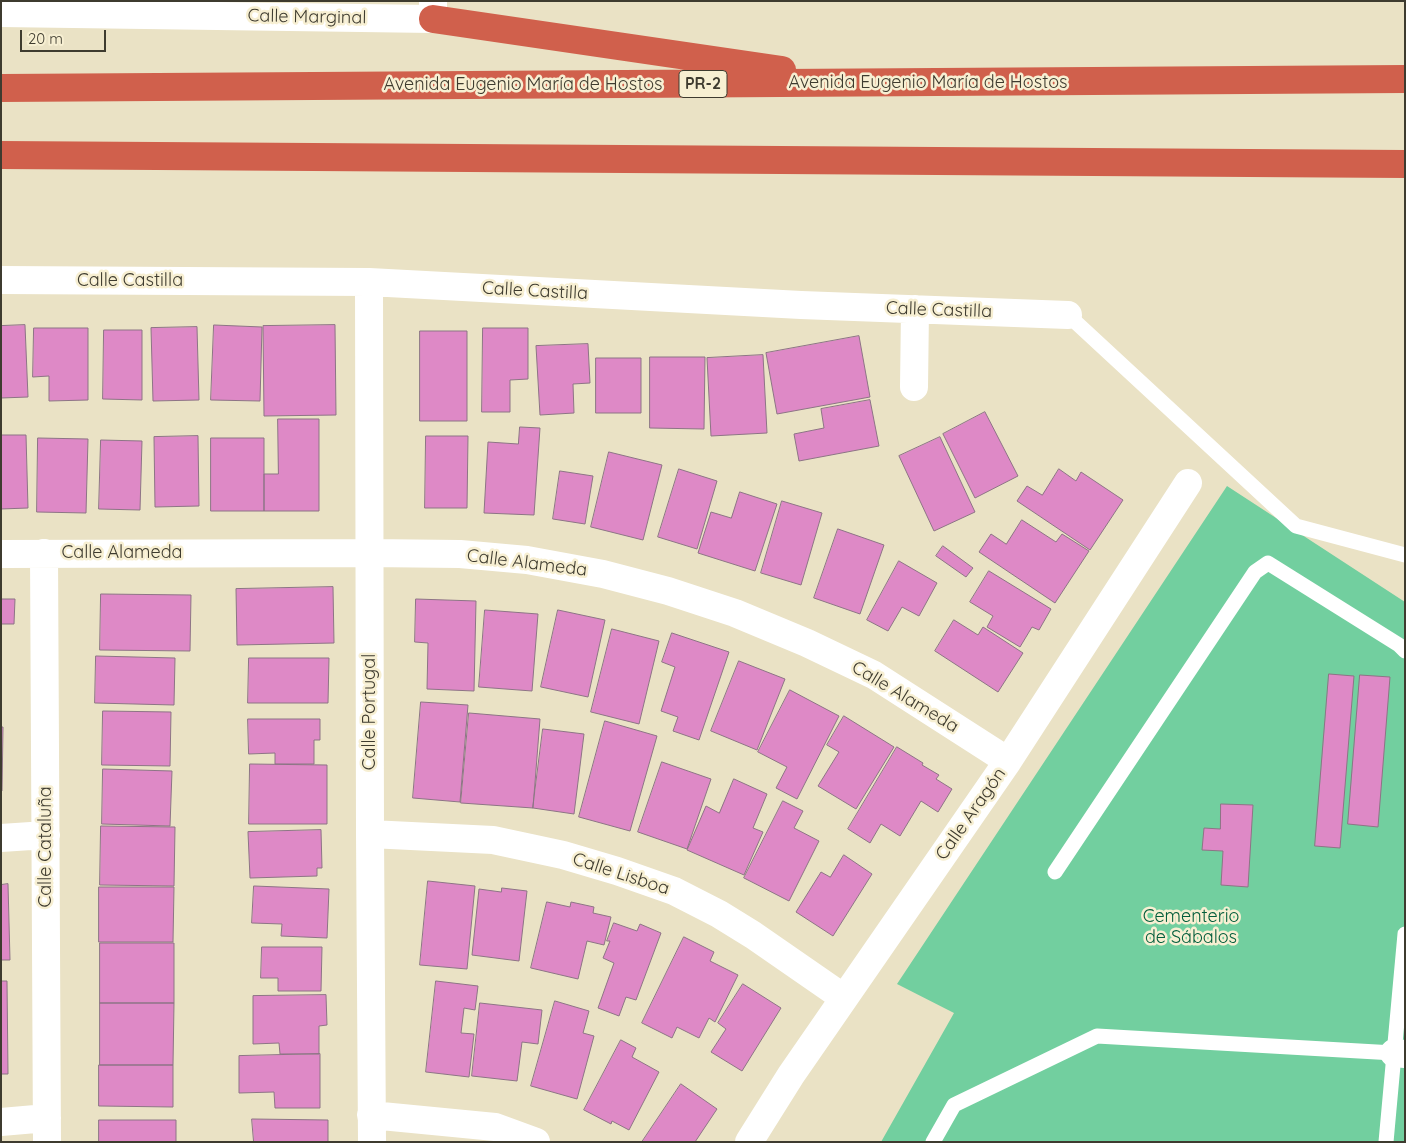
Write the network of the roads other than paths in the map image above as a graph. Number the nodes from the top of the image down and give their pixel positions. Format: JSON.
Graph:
{"nodes":[{"id":1,"x":433,"y":10,"type":"edge"},
{"id":2,"x":1,"y":13,"type":"edge"},
{"id":3,"x":1405,"y":79,"type":"edge"},
{"id":4,"x":873,"y":83,"type":"junction"},
{"id":5,"x":1,"y":88,"type":"edge"},
{"id":6,"x":1,"y":155,"type":"edge"},
{"id":7,"x":1405,"y":164,"type":"edge"},
{"id":8,"x":1,"y":280,"type":"edge"},
{"id":9,"x":369,"y":282,"type":"junction"},
{"id":10,"x":915,"y":309,"type":"junction"},
{"id":11,"x":1068,"y":315,"type":"joint"},
{"id":12,"x":914,"y":386,"type":"dead end"},
{"id":13,"x":1188,"y":483,"type":"dead end"},
{"id":14,"x":44,"y":553,"type":"junction"},
{"id":15,"x":370,"y":553,"type":"junction"},
{"id":16,"x":1,"y":554,"type":"edge"},
{"id":17,"x":1405,"y":555,"type":"edge"},
{"id":18,"x":1405,"y":651,"type":"edge"},
{"id":19,"x":1008,"y":761,"type":"junction"},
{"id":20,"x":370,"y":834,"type":"junction"},
{"id":21,"x":46,"y":835,"type":"junction"},
{"id":22,"x":1,"y":838,"type":"edge"},
{"id":23,"x":1055,"y":872,"type":"dead end"},
{"id":24,"x":1405,"y":934,"type":"edge"},
{"id":25,"x":844,"y":998,"type":"junction"},
{"id":26,"x":1399,"y":1053,"type":"edge"},
{"id":27,"x":371,"y":1114,"type":"junction"},
{"id":28,"x":1,"y":1122,"type":"edge"},
{"id":29,"x":47,"y":1130,"type":"edge"},
{"id":30,"x":372,"y":1142,"type":"edge"},
{"id":31,"x":536,"y":1142,"type":"edge"},
{"id":32,"x":749,"y":1142,"type":"edge"},
{"id":33,"x":933,"y":1142,"type":"edge"},
{"id":34,"x":1386,"y":1142,"type":"edge"}],
"edges":[{"from":1,"to":2,"type":"street","name":"Calle Marginal"},
{"from":1,"to":4,"type":"highway"},
{"from":3,"to":4,"type":"highway","name":"Avenida Eugenio María de Hostos","number":"PR-2"},
{"from":4,"to":5,"type":"highway","name":"Avenida Eugenio María de Hostos","number":"PR-2"},
{"from":6,"to":7,"type":"highway"},
{"from":8,"to":9,"type":"street","name":"Calle Castilla"},
{"from":9,"to":10,"type":"street","name":"Calle Castilla"},
{"from":9,"to":15,"type":"street","name":"Calle Portugal"},
{"from":10,"to":11,"type":"street","name":"Calle Castilla"},
{"from":10,"to":12,"type":"street"},
{"from":11,"to":17,"type":"lane"},
{"from":13,"to":19,"type":"street","name":"Calle Aragón"},
{"from":14,"to":15,"type":"street","name":"Calle Alameda"},
{"from":14,"to":16,"type":"street","name":"Calle Alameda"},
{"from":14,"to":21,"type":"street","name":"Calle Cataluña"},
{"from":15,"to":19,"type":"street","name":"Calle Alameda"},
{"from":15,"to":20,"type":"street","name":"Calle Portugal"},
{"from":18,"to":23,"type":"lane"},
{"from":19,"to":25,"type":"street","name":"Calle Aragón"},
{"from":20,"to":25,"type":"street","name":"Calle Lisboa"},
{"from":20,"to":27,"type":"street","name":"Calle Portugal"},
{"from":21,"to":22,"type":"street"},
{"from":21,"to":29,"type":"street","name":"Calle Cataluña"},
{"from":24,"to":26,"type":"lane"},
{"from":25,"to":32,"type":"street","name":"Calle Aragón"},
{"from":26,"to":33,"type":"lane"},
{"from":26,"to":34,"type":"lane"},
{"from":27,"to":30,"type":"street","name":"Calle Portugal"},
{"from":27,"to":31,"type":"street"},
{"from":28,"to":29,"type":"street"}]}
